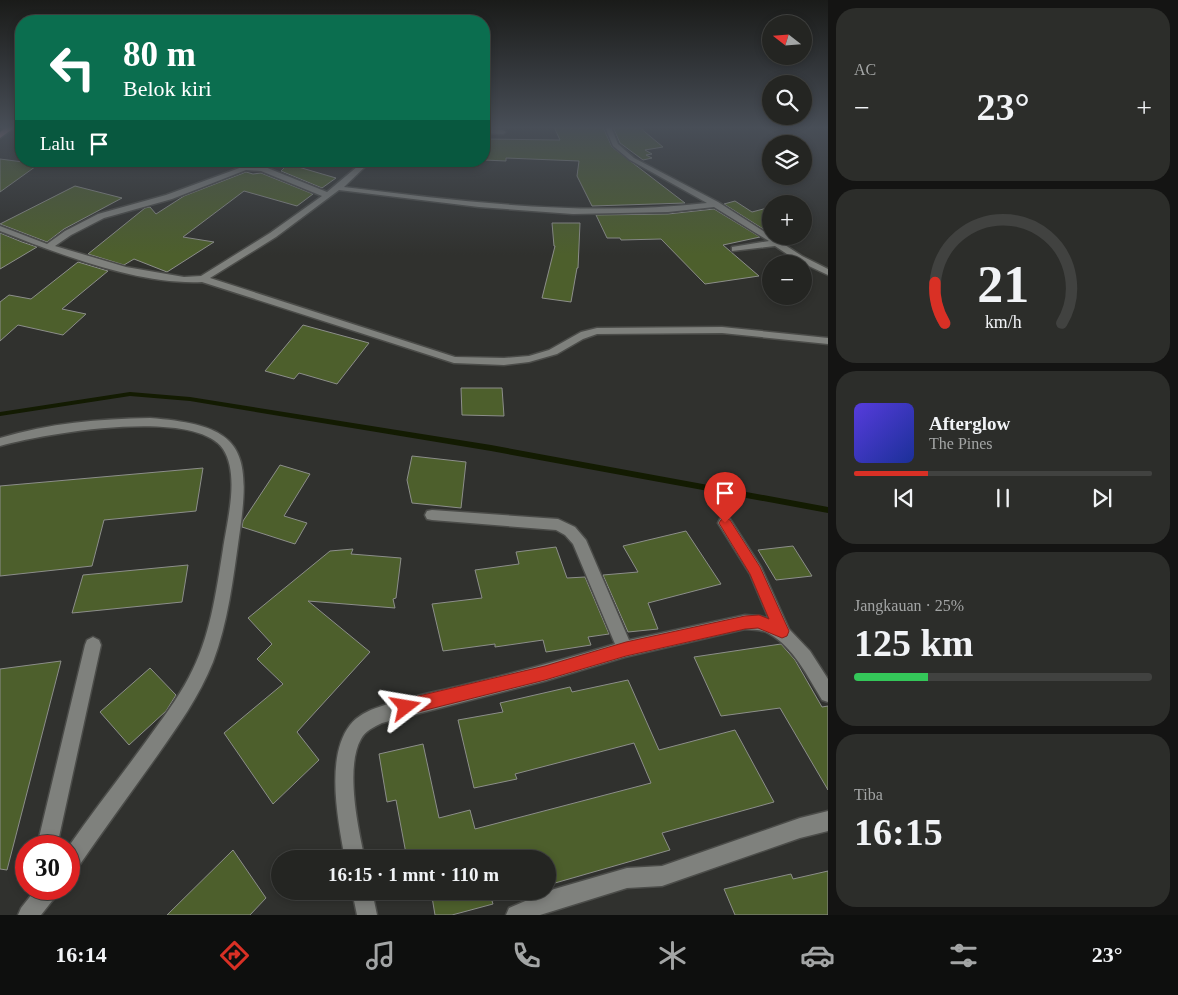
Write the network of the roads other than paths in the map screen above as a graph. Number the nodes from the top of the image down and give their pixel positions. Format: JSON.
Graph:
{"nodes":[{"id":1,"x":239,"y":170,"type":"edge"},
{"id":2,"x":264,"y":170,"type":"edge"},
{"id":3,"x":358,"y":170,"type":"edge"},
{"id":4,"x":652,"y":170,"type":"edge"},
{"id":5,"x":338,"y":188,"type":"junction"},
{"id":6,"x":327,"y":195,"type":"junction"},
{"id":7,"x":715,"y":204,"type":"junction"},
{"id":8,"x":0,"y":228,"type":"edge"},
{"id":9,"x":762,"y":233,"type":"edge"},
{"id":10,"x":762,"y":245,"type":"edge"},
{"id":11,"x":779,"y":245,"type":"edge"},
{"id":12,"x":48,"y":247,"type":"junction"},
{"id":13,"x":735,"y":249,"type":"dead end"},
{"id":14,"x":828,"y":272,"type":"edge"},
{"id":15,"x":203,"y":279,"type":"junction"},
{"id":16,"x":828,"y":341,"type":"edge"},
{"id":17,"x":0,"y":442,"type":"edge"},
{"id":18,"x":432,"y":515,"type":"dead end"},
{"id":19,"x":725,"y":523,"type":"dead end"},
{"id":20,"x":782,"y":631,"type":"junction"},
{"id":21,"x":93,"y":645,"type":"dead end"},
{"id":22,"x":626,"y":649,"type":"junction"},
{"id":23,"x":828,"y":694,"type":"edge"},
{"id":24,"x":828,"y":821,"type":"edge"},
{"id":25,"x":50,"y":835,"type":"edge"},
{"id":26,"x":80,"y":847,"type":"edge"},
{"id":27,"x":354,"y":850,"type":"edge"},
{"id":28,"x":34,"y":900,"type":"edge"},
{"id":29,"x":40,"y":900,"type":"edge"},
{"id":30,"x":364,"y":900,"type":"edge"},
{"id":31,"x":30,"y":913,"type":"edge"},
{"id":32,"x":367,"y":915,"type":"edge"},
{"id":33,"x":516,"y":915,"type":"edge"}],
"edges":[{"from":1,"to":12,"type":"street"},
{"from":2,"to":6,"type":"street"},
{"from":3,"to":5,"type":"street"},
{"from":4,"to":7,"type":"street"},
{"from":5,"to":6,"type":"street"},
{"from":5,"to":7,"type":"street"},
{"from":6,"to":15,"type":"street"},
{"from":7,"to":9,"type":"street"},
{"from":8,"to":12,"type":"street"},
{"from":10,"to":13,"type":"street"},
{"from":11,"to":14,"type":"street"},
{"from":12,"to":15,"type":"street"},
{"from":15,"to":16,"type":"street"},
{"from":17,"to":26,"type":"street"},
{"from":18,"to":22,"type":"street"},
{"from":19,"to":20,"type":"street"},
{"from":20,"to":22,"type":"street"},
{"from":20,"to":23,"type":"street"},
{"from":21,"to":25,"type":"street"},
{"from":22,"to":27,"type":"street"},
{"from":24,"to":33,"type":"street"},
{"from":28,"to":31,"type":"street"},
{"from":29,"to":31,"type":"street"},
{"from":30,"to":32,"type":"street"}]}
